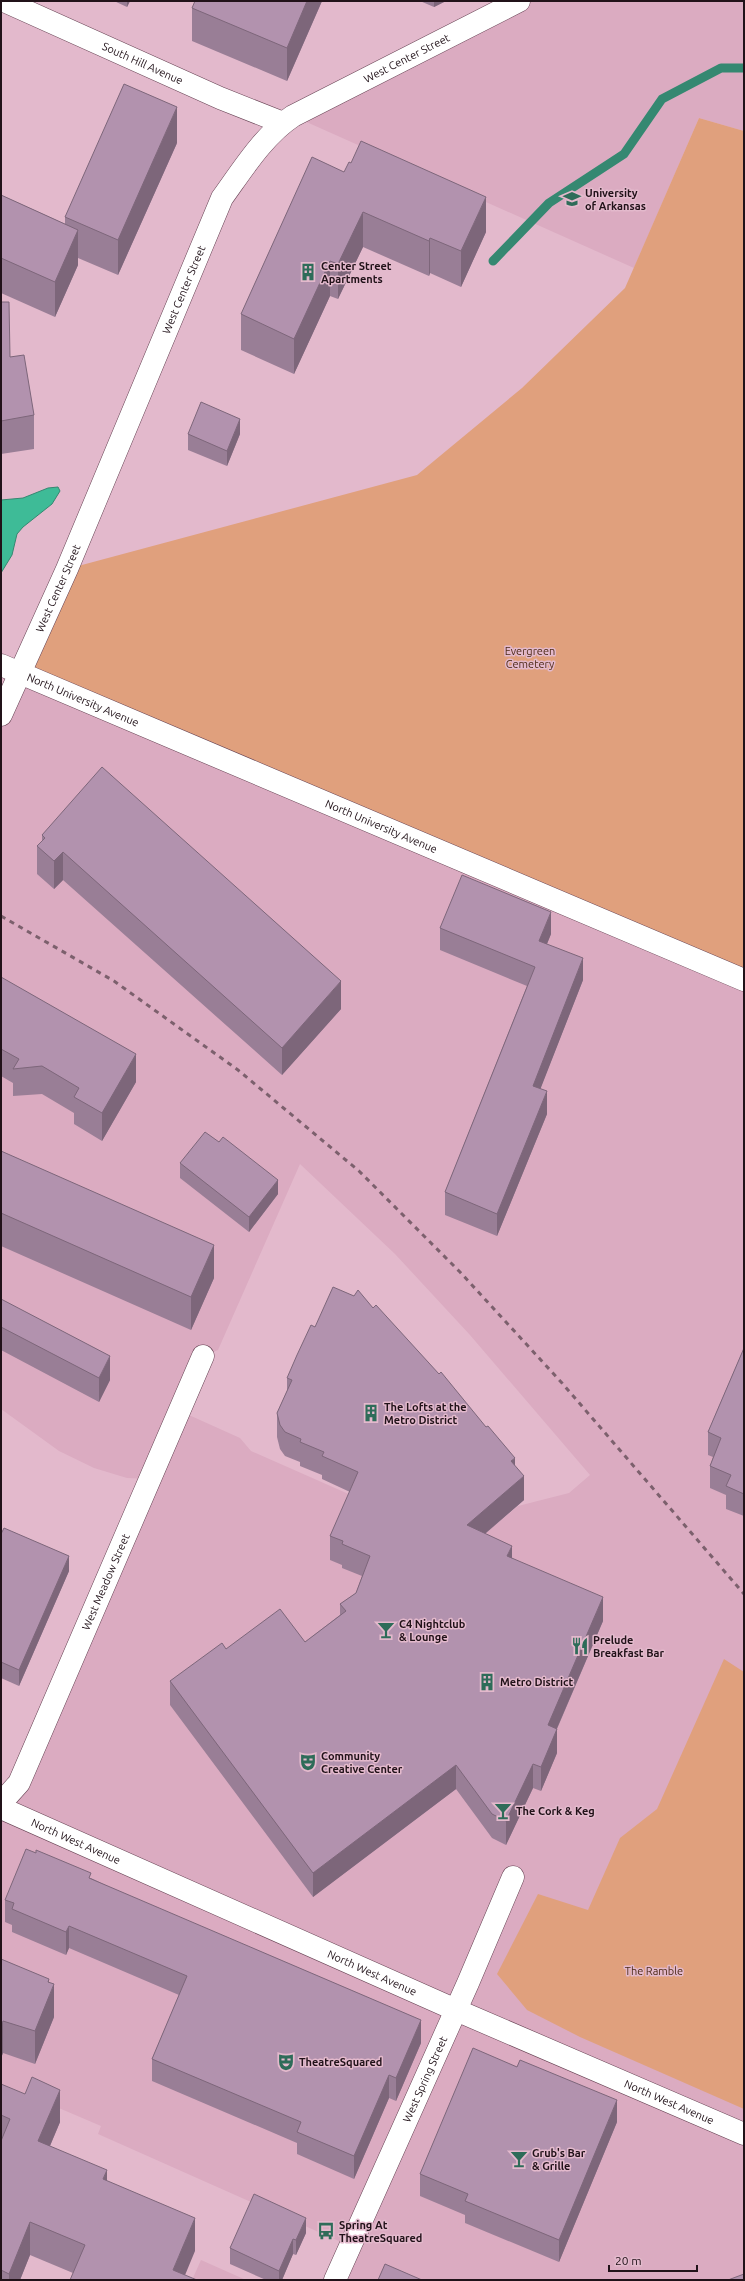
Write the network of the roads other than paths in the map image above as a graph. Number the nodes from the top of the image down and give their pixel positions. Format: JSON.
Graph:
{"nodes":[{"id":1,"x":4,"y":1,"type":"edge"},
{"id":2,"x":519,"y":1,"type":"edge"},
{"id":3,"x":283,"y":123,"type":"junction"},
{"id":4,"x":10,"y":669,"type":"edge"},
{"id":5,"x":1,"y":715,"type":"edge"},
{"id":6,"x":744,"y":980,"type":"edge"},
{"id":7,"x":204,"y":1356,"type":"dead end"},
{"id":8,"x":1,"y":1803,"type":"edge"},
{"id":9,"x":1,"y":1808,"type":"edge"},
{"id":10,"x":513,"y":1877,"type":"dead end"},
{"id":11,"x":456,"y":2010,"type":"junction"},
{"id":12,"x":744,"y":2134,"type":"edge"},
{"id":13,"x":335,"y":2280,"type":"edge"}],
"edges":[{"from":1,"to":3,"type":"street","name":"South Hill Avenue"},
{"from":2,"to":3,"type":"street","name":"West Center Street"},
{"from":3,"to":4,"type":"street","name":"West Center Street"},
{"from":4,"to":5,"type":"street","name":"West Center Street"},
{"from":4,"to":6,"type":"street","name":"North University Avenue"},
{"from":7,"to":8,"type":"street","name":"West Meadow Street"},
{"from":9,"to":11,"type":"street","name":"North West Avenue"},
{"from":10,"to":11,"type":"street","name":"West Spring Street"},
{"from":11,"to":12,"type":"street","name":"North West Avenue"},
{"from":11,"to":13,"type":"street","name":"West Spring Street"}]}
